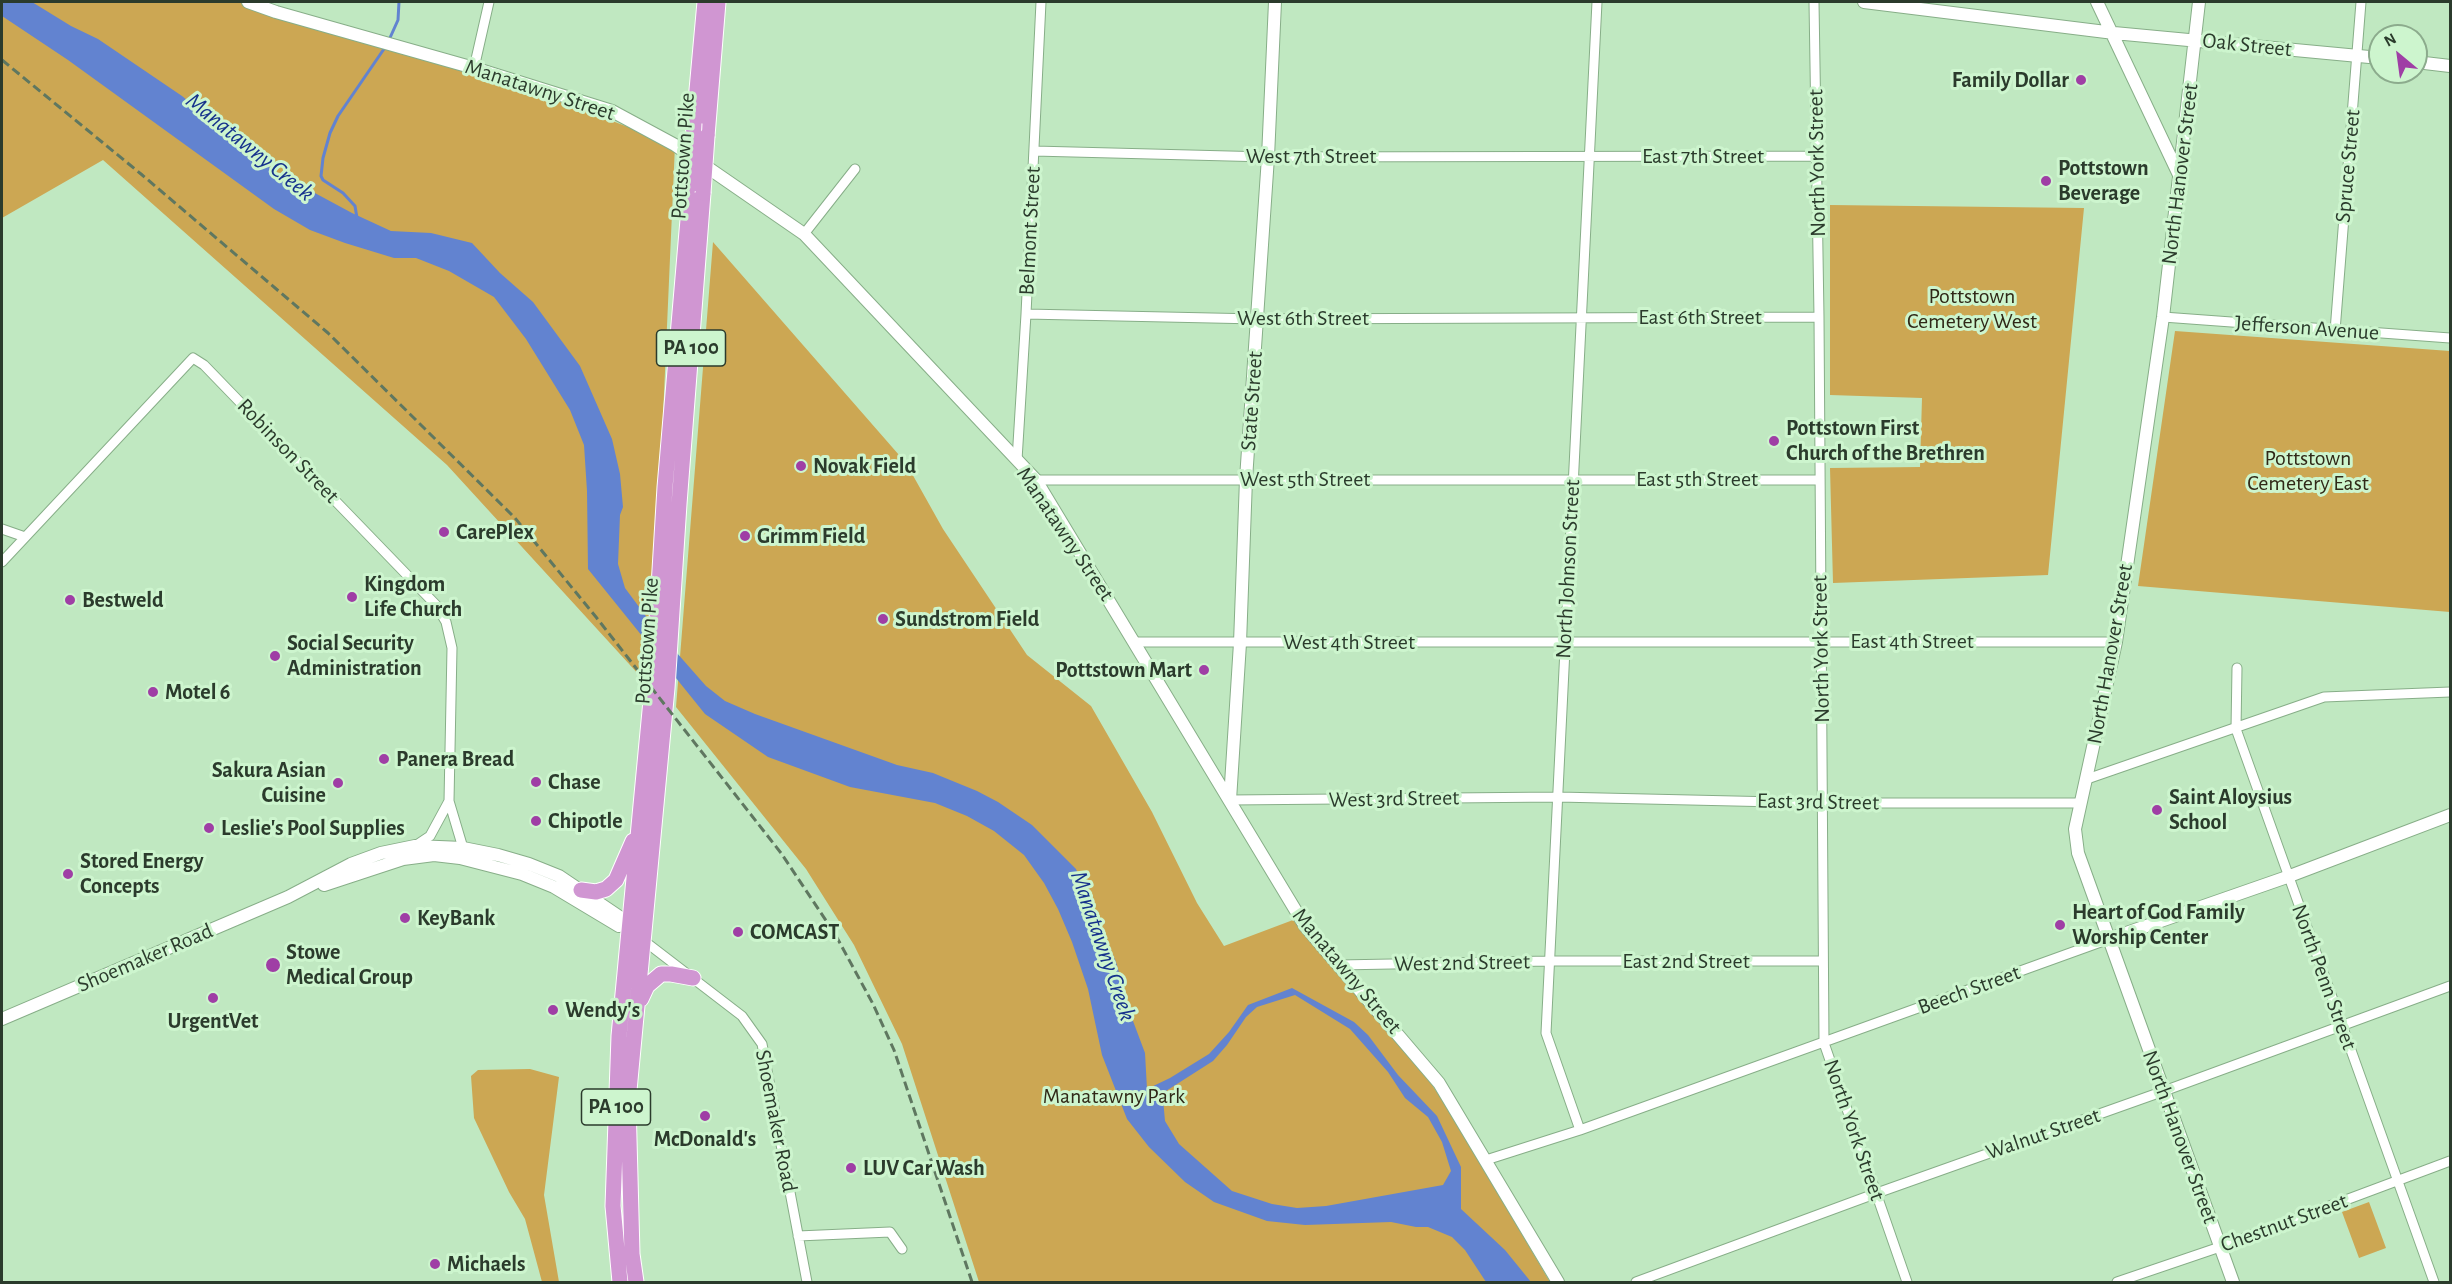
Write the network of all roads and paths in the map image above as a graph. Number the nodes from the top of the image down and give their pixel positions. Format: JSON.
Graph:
{"nodes":[{"id":1,"x":248,"y":2,"type":"edge"},
{"id":2,"x":489,"y":2,"type":"edge"},
{"id":3,"x":705,"y":2,"type":"edge"},
{"id":4,"x":718,"y":2,"type":"edge"},
{"id":5,"x":1041,"y":2,"type":"edge"},
{"id":6,"x":1275,"y":2,"type":"edge"},
{"id":7,"x":1597,"y":2,"type":"edge"},
{"id":8,"x":1814,"y":2,"type":"edge"},
{"id":9,"x":1864,"y":2,"type":"edge"},
{"id":10,"x":2097,"y":2,"type":"edge"},
{"id":11,"x":2199,"y":2,"type":"edge"},
{"id":12,"x":2361,"y":2,"type":"edge"},
{"id":13,"x":2114,"y":33,"type":"junction"},
{"id":14,"x":2196,"y":40,"type":"junction"},
{"id":15,"x":2357,"y":56,"type":"junction"},
{"id":16,"x":2368,"y":57,"type":"edge"},
{"id":17,"x":2428,"y":63,"type":"edge"},
{"id":18,"x":2451,"y":66,"type":"edge"},
{"id":19,"x":474,"y":68,"type":"junction"},
{"id":20,"x":1034,"y":151,"type":"junction"},
{"id":21,"x":1589,"y":156,"type":"junction"},
{"id":22,"x":1817,"y":156,"type":"junction"},
{"id":23,"x":1268,"y":157,"type":"junction"},
{"id":24,"x":855,"y":169,"type":"dead end"},
{"id":25,"x":2180,"y":178,"type":"junction"},
{"id":26,"x":697,"y":189,"type":"junction"},
{"id":27,"x":804,"y":234,"type":"junction"},
{"id":28,"x":1026,"y":314,"type":"junction"},
{"id":29,"x":1581,"y":316,"type":"junction"},
{"id":30,"x":1819,"y":317,"type":"junction"},
{"id":31,"x":2163,"y":318,"type":"junction"},
{"id":32,"x":1258,"y":319,"type":"junction"},
{"id":33,"x":2335,"y":331,"type":"junction"},
{"id":34,"x":2451,"y":338,"type":"edge"},
{"id":35,"x":1017,"y":460,"type":"junction"},
{"id":36,"x":1574,"y":478,"type":"junction"},
{"id":37,"x":1246,"y":479,"type":"junction"},
{"id":38,"x":1036,"y":480,"type":"junction"},
{"id":39,"x":1820,"y":480,"type":"junction"},
{"id":40,"x":2,"y":529,"type":"edge"},
{"id":41,"x":25,"y":537,"type":"junction"},
{"id":42,"x":2,"y":562,"type":"edge"},
{"id":43,"x":1821,"y":640,"type":"junction"},
{"id":44,"x":1564,"y":641,"type":"junction"},
{"id":45,"x":1135,"y":642,"type":"junction"},
{"id":46,"x":2116,"y":642,"type":"junction"},
{"id":47,"x":1240,"y":643,"type":"junction"},
{"id":48,"x":2237,"y":668,"type":"dead end"},
{"id":49,"x":2451,"y":692,"type":"edge"},
{"id":50,"x":2236,"y":729,"type":"junction"},
{"id":51,"x":2087,"y":779,"type":"junction"},
{"id":52,"x":1558,"y":797,"type":"junction"},
{"id":53,"x":1230,"y":800,"type":"junction"},
{"id":54,"x":449,"y":801,"type":"junction"},
{"id":55,"x":1822,"y":803,"type":"junction"},
{"id":56,"x":2079,"y":803,"type":"junction"},
{"id":57,"x":2451,"y":815,"type":"edge"},
{"id":58,"x":638,"y":830,"type":"junction"},
{"id":59,"x":415,"y":846,"type":"junction"},
{"id":60,"x":462,"y":853,"type":"junction"},
{"id":61,"x":2287,"y":877,"type":"junction"},
{"id":62,"x":581,"y":890,"type":"junction"},
{"id":63,"x":288,"y":897,"type":"junction"},
{"id":64,"x":629,"y":928,"type":"junction"},
{"id":65,"x":2109,"y":939,"type":"junction"},
{"id":66,"x":643,"y":940,"type":"junction"},
{"id":67,"x":1550,"y":961,"type":"junction"},
{"id":68,"x":1823,"y":961,"type":"junction"},
{"id":69,"x":1339,"y":965,"type":"junction"},
{"id":70,"x":693,"y":978,"type":"junction"},
{"id":71,"x":2451,"y":986,"type":"edge"},
{"id":72,"x":637,"y":1007,"type":"junction"},
{"id":73,"x":2,"y":1019,"type":"edge"},
{"id":74,"x":2342,"y":1026,"type":"junction"},
{"id":75,"x":1824,"y":1043,"type":"junction"},
{"id":76,"x":2164,"y":1091,"type":"junction"},
{"id":77,"x":1580,"y":1130,"type":"junction"},
{"id":78,"x":1486,"y":1160,"type":"junction"},
{"id":79,"x":2451,"y":1161,"type":"edge"},
{"id":80,"x":2396,"y":1181,"type":"junction"},
{"id":81,"x":1877,"y":1193,"type":"junction"},
{"id":82,"x":798,"y":1236,"type":"junction"},
{"id":83,"x":2220,"y":1247,"type":"junction"},
{"id":84,"x":902,"y":1249,"type":"dead end"},
{"id":85,"x":620,"y":1282,"type":"edge"},
{"id":86,"x":636,"y":1282,"type":"edge"},
{"id":87,"x":807,"y":1282,"type":"edge"},
{"id":88,"x":1558,"y":1282,"type":"edge"},
{"id":89,"x":1636,"y":1282,"type":"edge"},
{"id":90,"x":1907,"y":1282,"type":"edge"},
{"id":91,"x":2117,"y":1282,"type":"edge"},
{"id":92,"x":2233,"y":1282,"type":"edge"},
{"id":93,"x":2434,"y":1282,"type":"edge"}],
"edges":[{"from":1,"to":19,"type":"street","name":"Manatawny Street"},
{"from":2,"to":19,"type":"street"},
{"from":3,"to":26,"type":"highway","name":"Pottstown Pike","number":"PA 100","bridge":true},
{"from":4,"to":26,"type":"highway","name":"Pottstown Pike","number":"PA 100","bridge":true},
{"from":5,"to":20,"type":"street","name":"Belmont Street"},
{"from":6,"to":23,"type":"street","name":"State Street"},
{"from":7,"to":21,"type":"street","name":"North Johnson Street"},
{"from":8,"to":22,"type":"street","name":"North York Street"},
{"from":9,"to":13,"type":"street","name":"Oak Street"},
{"from":10,"to":13,"type":"street"},
{"from":11,"to":14,"type":"street","name":"North Hanover Street"},
{"from":12,"to":15,"type":"street","name":"Spruce Street"},
{"from":13,"to":14,"type":"street","name":"Oak Street"},
{"from":13,"to":25,"type":"street"},
{"from":14,"to":15,"type":"street","name":"Oak Street"},
{"from":14,"to":25,"type":"street","name":"North Hanover Street"},
{"from":15,"to":16,"type":"street","name":"Oak Street"},
{"from":15,"to":33,"type":"street","name":"Spruce Street"},
{"from":17,"to":18,"type":"street"},
{"from":19,"to":27,"type":"street","name":"Manatawny Street"},
{"from":20,"to":23,"type":"street","name":"West 7th Street"},
{"from":20,"to":28,"type":"street","name":"Belmont Street"},
{"from":21,"to":22,"type":"street","name":"East 7th Street"},
{"from":21,"to":23,"type":"street","name":"West 7th Street"},
{"from":21,"to":29,"type":"street","name":"North Johnson Street"},
{"from":22,"to":30,"type":"street","name":"North York Street"},
{"from":23,"to":32,"type":"street","name":"State Street"},
{"from":24,"to":27,"type":"street"},
{"from":25,"to":31,"type":"street","name":"North Hanover Street"},
{"from":26,"to":58,"type":"highway","name":"Pottstown Pike","number":"PA 100"},
{"from":26,"to":66,"type":"highway","name":"Pottstown Pike","number":"PA 100"},
{"from":27,"to":35,"type":"street","name":"Manatawny Street"},
{"from":28,"to":32,"type":"street","name":"West 6th Street"},
{"from":28,"to":35,"type":"street","name":"Belmont Street"},
{"from":29,"to":30,"type":"street","name":"East 6th Street"},
{"from":29,"to":32,"type":"street","name":"West 6th Street"},
{"from":29,"to":36,"type":"street","name":"North Johnson Street"},
{"from":30,"to":39,"type":"street","name":"North York Street"},
{"from":31,"to":33,"type":"street","name":"Jefferson Avenue"},
{"from":31,"to":46,"type":"street","name":"North Hanover Street"},
{"from":32,"to":37,"type":"street","name":"State Street"},
{"from":33,"to":34,"type":"street","name":"Jefferson Avenue"},
{"from":35,"to":38,"type":"street","name":"Manatawny Street"},
{"from":36,"to":37,"type":"street","name":"West 5th Street"},
{"from":36,"to":39,"type":"street","name":"East 5th Street"},
{"from":36,"to":44,"type":"street","name":"North Johnson Street"},
{"from":37,"to":38,"type":"street","name":"West 5th Street"},
{"from":37,"to":47,"type":"street","name":"State Street"},
{"from":38,"to":45,"type":"street","name":"Manatawny Street"},
{"from":39,"to":43,"type":"street","name":"North York Street"},
{"from":40,"to":41,"type":"street"},
{"from":41,"to":42,"type":"street","name":"Robinson Street"},
{"from":41,"to":54,"type":"street","name":"Robinson Street"},
{"from":43,"to":44,"type":"street","name":"East 4th Street"},
{"from":43,"to":46,"type":"street","name":"East 4th Street"},
{"from":43,"to":55,"type":"street","name":"North York Street"},
{"from":44,"to":47,"type":"street","name":"West 4th Street"},
{"from":44,"to":52,"type":"street","name":"North Johnson Street"},
{"from":45,"to":47,"type":"street","name":"West 4th Street"},
{"from":45,"to":53,"type":"street","name":"Manatawny Street"},
{"from":46,"to":51,"type":"street","name":"North Hanover Street"},
{"from":47,"to":53,"type":"street","name":"State Street"},
{"from":48,"to":50,"type":"street","name":"North Penn Street"},
{"from":49,"to":50,"type":"street"},
{"from":50,"to":51,"type":"street"},
{"from":50,"to":61,"type":"street","name":"North Penn Street"},
{"from":51,"to":56,"type":"street","name":"North Hanover Street"},
{"from":52,"to":53,"type":"street","name":"West 3rd Street"},
{"from":52,"to":55,"type":"street","name":"East 3rd Street"},
{"from":52,"to":67,"type":"street","name":"North Johnson Street"},
{"from":53,"to":69,"type":"street","name":"Manatawny Street"},
{"from":54,"to":59,"type":"street","name":"Robinson Street"},
{"from":54,"to":60,"type":"street","name":"Robinson Street"},
{"from":55,"to":56,"type":"street","name":"East 3rd Street"},
{"from":55,"to":68,"type":"street","name":"North York Street"},
{"from":56,"to":65,"type":"street","name":"North Hanover Street"},
{"from":57,"to":61,"type":"street","name":"Beech Street"},
{"from":58,"to":62,"type":"highway"},
{"from":58,"to":64,"type":"highway","name":"Pottstown Pike","number":"PA 100"},
{"from":59,"to":60,"type":"street","name":"Shoemaker Road"},
{"from":59,"to":63,"type":"street","name":"Shoemaker Road"},
{"from":60,"to":62,"type":"street","name":"Shoemaker Road"},
{"from":60,"to":63,"type":"street","name":"Shoemaker Road"},
{"from":60,"to":64,"type":"street","name":"Shoemaker Road"},
{"from":61,"to":65,"type":"street","name":"Beech Street"},
{"from":61,"to":74,"type":"street","name":"North Penn Street"},
{"from":62,"to":64,"type":"street","name":"Shoemaker Road"},
{"from":63,"to":73,"type":"street","name":"Shoemaker Road"},
{"from":64,"to":66,"type":"street","name":"Shoemaker Road"},
{"from":64,"to":85,"type":"highway","name":"Pottstown Pike","number":"PA 100"},
{"from":65,"to":75,"type":"street","name":"Beech Street"},
{"from":65,"to":76,"type":"street","name":"North Hanover Street"},
{"from":66,"to":70,"type":"street","name":"Shoemaker Road"},
{"from":66,"to":72,"type":"highway","name":"Pottstown Pike","number":"PA 100"},
{"from":67,"to":68,"type":"street","name":"East 2nd Street"},
{"from":67,"to":69,"type":"street","name":"West 2nd Street"},
{"from":67,"to":77,"type":"street","name":"North Johnson Street"},
{"from":68,"to":75,"type":"street","name":"North York Street"},
{"from":69,"to":78,"type":"street","name":"Manatawny Street"},
{"from":70,"to":72,"type":"highway"},
{"from":70,"to":82,"type":"street","name":"Shoemaker Road"},
{"from":71,"to":74,"type":"street","name":"Walnut Street"},
{"from":72,"to":86,"type":"highway","name":"Pottstown Pike","number":"PA 100"},
{"from":74,"to":76,"type":"street","name":"Walnut Street"},
{"from":74,"to":80,"type":"street","name":"North Penn Street"},
{"from":75,"to":77,"type":"street","name":"Beech Street"},
{"from":75,"to":81,"type":"street","name":"North York Street"},
{"from":76,"to":81,"type":"street","name":"Walnut Street"},
{"from":76,"to":83,"type":"street","name":"North Hanover Street"},
{"from":77,"to":78,"type":"street","name":"Beech Street"},
{"from":78,"to":88,"type":"street","name":"Manatawny Street"},
{"from":79,"to":80,"type":"street","name":"Chestnut Street"},
{"from":80,"to":83,"type":"street","name":"Chestnut Street"},
{"from":80,"to":93,"type":"street","name":"North Penn Street"},
{"from":81,"to":89,"type":"street","name":"Walnut Street"},
{"from":81,"to":90,"type":"street","name":"North York Street"},
{"from":82,"to":84,"type":"street"},
{"from":82,"to":87,"type":"street","name":"Shoemaker Road"},
{"from":83,"to":91,"type":"street","name":"Chestnut Street"},
{"from":83,"to":92,"type":"street","name":"North Hanover Street"}]}
